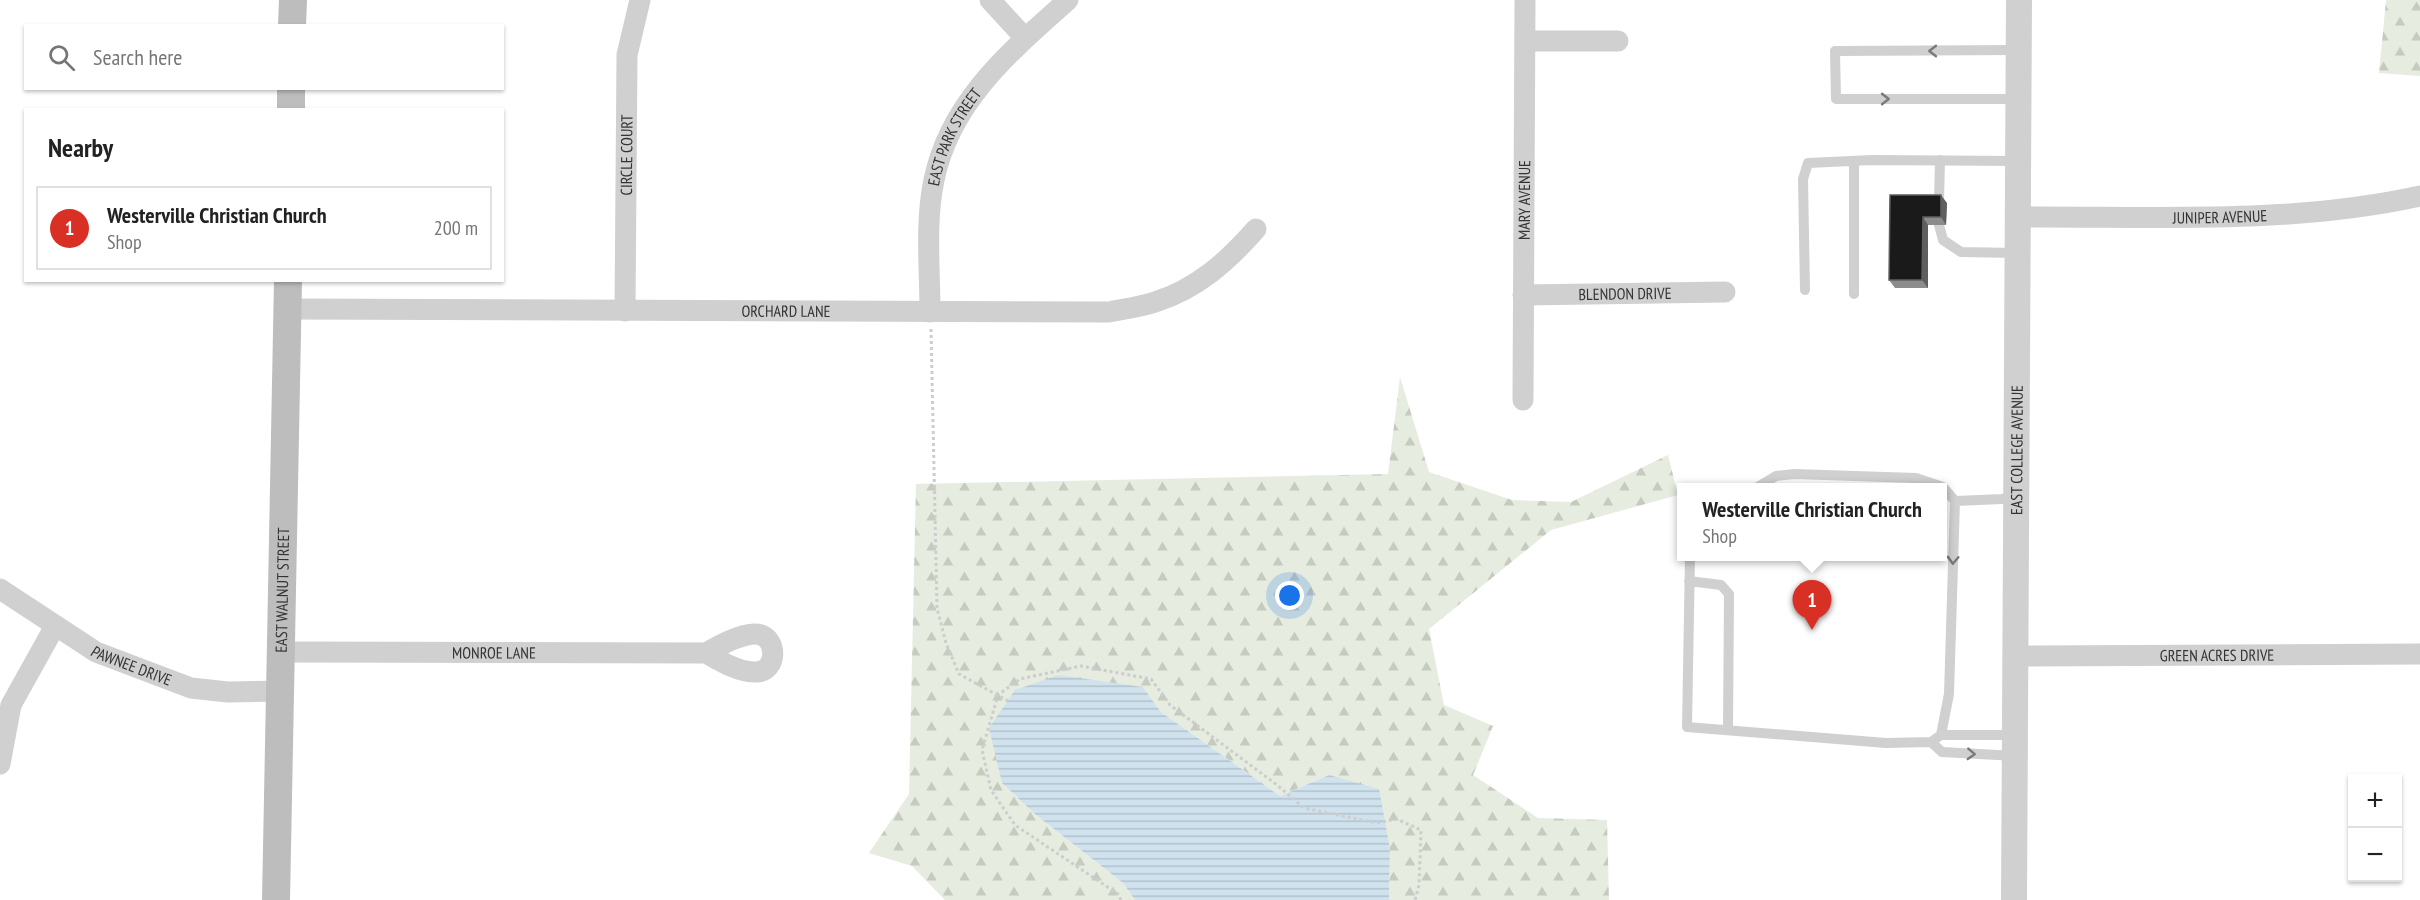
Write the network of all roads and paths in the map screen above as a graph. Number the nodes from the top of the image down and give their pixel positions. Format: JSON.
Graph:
{"nodes":[{"id":1,"x":293,"y":0,"type":"edge"},
{"id":2,"x":640,"y":0,"type":"edge"},
{"id":3,"x":990,"y":0,"type":"edge"},
{"id":4,"x":1068,"y":0,"type":"edge"},
{"id":5,"x":1525,"y":0,"type":"edge"},
{"id":6,"x":2019,"y":0,"type":"edge"},
{"id":7,"x":292,"y":24,"type":"edge"},
{"id":8,"x":1025,"y":38,"type":"junction"},
{"id":9,"x":1525,"y":41,"type":"junction"},
{"id":10,"x":1618,"y":41,"type":"dead end"},
{"id":11,"x":2019,"y":51,"type":"junction"},
{"id":12,"x":291,"y":90,"type":"edge"},
{"id":13,"x":2018,"y":99,"type":"junction"},
{"id":14,"x":291,"y":108,"type":"edge"},
{"id":15,"x":1940,"y":160,"type":"junction"},
{"id":16,"x":1854,"y":161,"type":"junction"},
{"id":17,"x":2018,"y":161,"type":"junction"},
{"id":18,"x":2420,"y":196,"type":"edge"},
{"id":19,"x":1939,"y":203,"type":"edge"},
{"id":20,"x":2018,"y":217,"type":"junction"},
{"id":21,"x":1940,"y":225,"type":"edge"},
{"id":22,"x":1256,"y":228,"type":"dead end"},
{"id":23,"x":2018,"y":253,"type":"junction"},
{"id":24,"x":288,"y":282,"type":"edge"},
{"id":25,"x":1805,"y":290,"type":"dead end"},
{"id":26,"x":1725,"y":292,"type":"dead end"},
{"id":27,"x":1854,"y":294,"type":"dead end"},
{"id":28,"x":1523,"y":295,"type":"junction"},
{"id":29,"x":288,"y":309,"type":"junction"},
{"id":30,"x":625,"y":311,"type":"junction"},
{"id":31,"x":930,"y":312,"type":"junction"},
{"id":32,"x":1523,"y":400,"type":"dead end"},
{"id":33,"x":1764,"y":483,"type":"edge"},
{"id":34,"x":1931,"y":483,"type":"edge"},
{"id":35,"x":1947,"y":492,"type":"edge"},
{"id":36,"x":2016,"y":495,"type":"junction"},
{"id":37,"x":1955,"y":501,"type":"junction"},
{"id":38,"x":1690,"y":561,"type":"edge"},
{"id":39,"x":1689,"y":581,"type":"junction"},
{"id":40,"x":0,"y":589,"type":"edge"},
{"id":41,"x":55,"y":626,"type":"junction"},
{"id":42,"x":282,"y":652,"type":"junction"},
{"id":43,"x":706,"y":653,"type":"dead end"},
{"id":44,"x":2420,"y":654,"type":"edge"},
{"id":45,"x":2015,"y":657,"type":"junction"},
{"id":46,"x":281,"y":691,"type":"junction"},
{"id":47,"x":998,"y":695,"type":"junction"},
{"id":48,"x":1008,"y":701,"type":"dead end"},
{"id":49,"x":1728,"y":730,"type":"junction"},
{"id":50,"x":1941,"y":735,"type":"junction"},
{"id":51,"x":1930,"y":742,"type":"junction"},
{"id":52,"x":2016,"y":745,"type":"junction"},
{"id":53,"x":0,"y":764,"type":"edge"},
{"id":54,"x":276,"y":900,"type":"edge"},
{"id":55,"x":1121,"y":900,"type":"edge"},
{"id":56,"x":1415,"y":900,"type":"edge"},
{"id":57,"x":2014,"y":900,"type":"edge"}],
"edges":[{"from":1,"to":7,"type":"main road"},
{"from":2,"to":30,"type":"street","name":"CIRCLE COURT"},
{"from":3,"to":8,"type":"street"},
{"from":4,"to":8,"type":"street","name":"EAST PARK STREET"},
{"from":5,"to":9,"type":"street","name":"MARY AVENUE"},
{"from":6,"to":11,"type":"street","name":"EAST COLLEGE AVENUE"},
{"from":8,"to":31,"type":"street","name":"EAST PARK STREET"},
{"from":9,"to":10,"type":"street"},
{"from":9,"to":28,"type":"street","name":"MARY AVENUE"},
{"from":11,"to":13,"type":"street","name":"EAST COLLEGE AVENUE"},
{"from":11,"to":13,"type":"lane","one_way":true},
{"from":12,"to":14,"type":"main road"},
{"from":13,"to":17,"type":"street","name":"EAST COLLEGE AVENUE"},
{"from":15,"to":16,"type":"lane"},
{"from":15,"to":17,"type":"lane"},
{"from":15,"to":19,"type":"lane"},
{"from":16,"to":25,"type":"lane"},
{"from":16,"to":27,"type":"lane"},
{"from":17,"to":20,"type":"street","name":"EAST COLLEGE AVENUE"},
{"from":18,"to":20,"type":"street","name":"JUNIPER AVENUE"},
{"from":20,"to":23,"type":"street","name":"EAST COLLEGE AVENUE"},
{"from":21,"to":23,"type":"lane"},
{"from":22,"to":31,"type":"street","name":"ORCHARD LANE"},
{"from":23,"to":36,"type":"street","name":"EAST COLLEGE AVENUE"},
{"from":24,"to":29,"type":"main road","name":"EAST WALNUT STREET"},
{"from":26,"to":28,"type":"street","name":"BLENDON DRIVE"},
{"from":28,"to":32,"type":"street","name":"MARY AVENUE"},
{"from":29,"to":30,"type":"street","name":"ORCHARD LANE"},
{"from":29,"to":42,"type":"main road","name":"EAST WALNUT STREET"},
{"from":30,"to":31,"type":"street","name":"ORCHARD LANE"},
{"from":31,"to":47,"type":"path"},
{"from":33,"to":34,"type":"lane"},
{"from":35,"to":37,"type":"lane"},
{"from":36,"to":37,"type":"lane"},
{"from":36,"to":45,"type":"street","name":"EAST COLLEGE AVENUE"},
{"from":37,"to":50,"type":"lane","one_way":true},
{"from":38,"to":39,"type":"lane"},
{"from":39,"to":49,"type":"lane"},
{"from":39,"to":49,"type":"lane"},
{"from":40,"to":41,"type":"street","name":"PAWNEE DRIVE"},
{"from":41,"to":46,"type":"street","name":"PAWNEE DRIVE"},
{"from":41,"to":53,"type":"street"},
{"from":42,"to":43,"type":"street","name":"MONROE LANE"},
{"from":42,"to":46,"type":"main road","name":"EAST WALNUT STREET"},
{"from":44,"to":45,"type":"street","name":"GREEN ACRES DRIVE"},
{"from":45,"to":52,"type":"street","name":"EAST COLLEGE AVENUE"},
{"from":46,"to":54,"type":"main road","name":"EAST WALNUT STREET"},
{"from":47,"to":48,"type":"path"},
{"from":47,"to":55,"type":"path"},
{"from":47,"to":56,"type":"path"},
{"from":49,"to":51,"type":"lane"},
{"from":50,"to":51,"type":"lane"},
{"from":50,"to":52,"type":"lane"},
{"from":51,"to":52,"type":"lane","one_way":true},
{"from":52,"to":57,"type":"street","name":"EAST COLLEGE AVENUE"}]}
